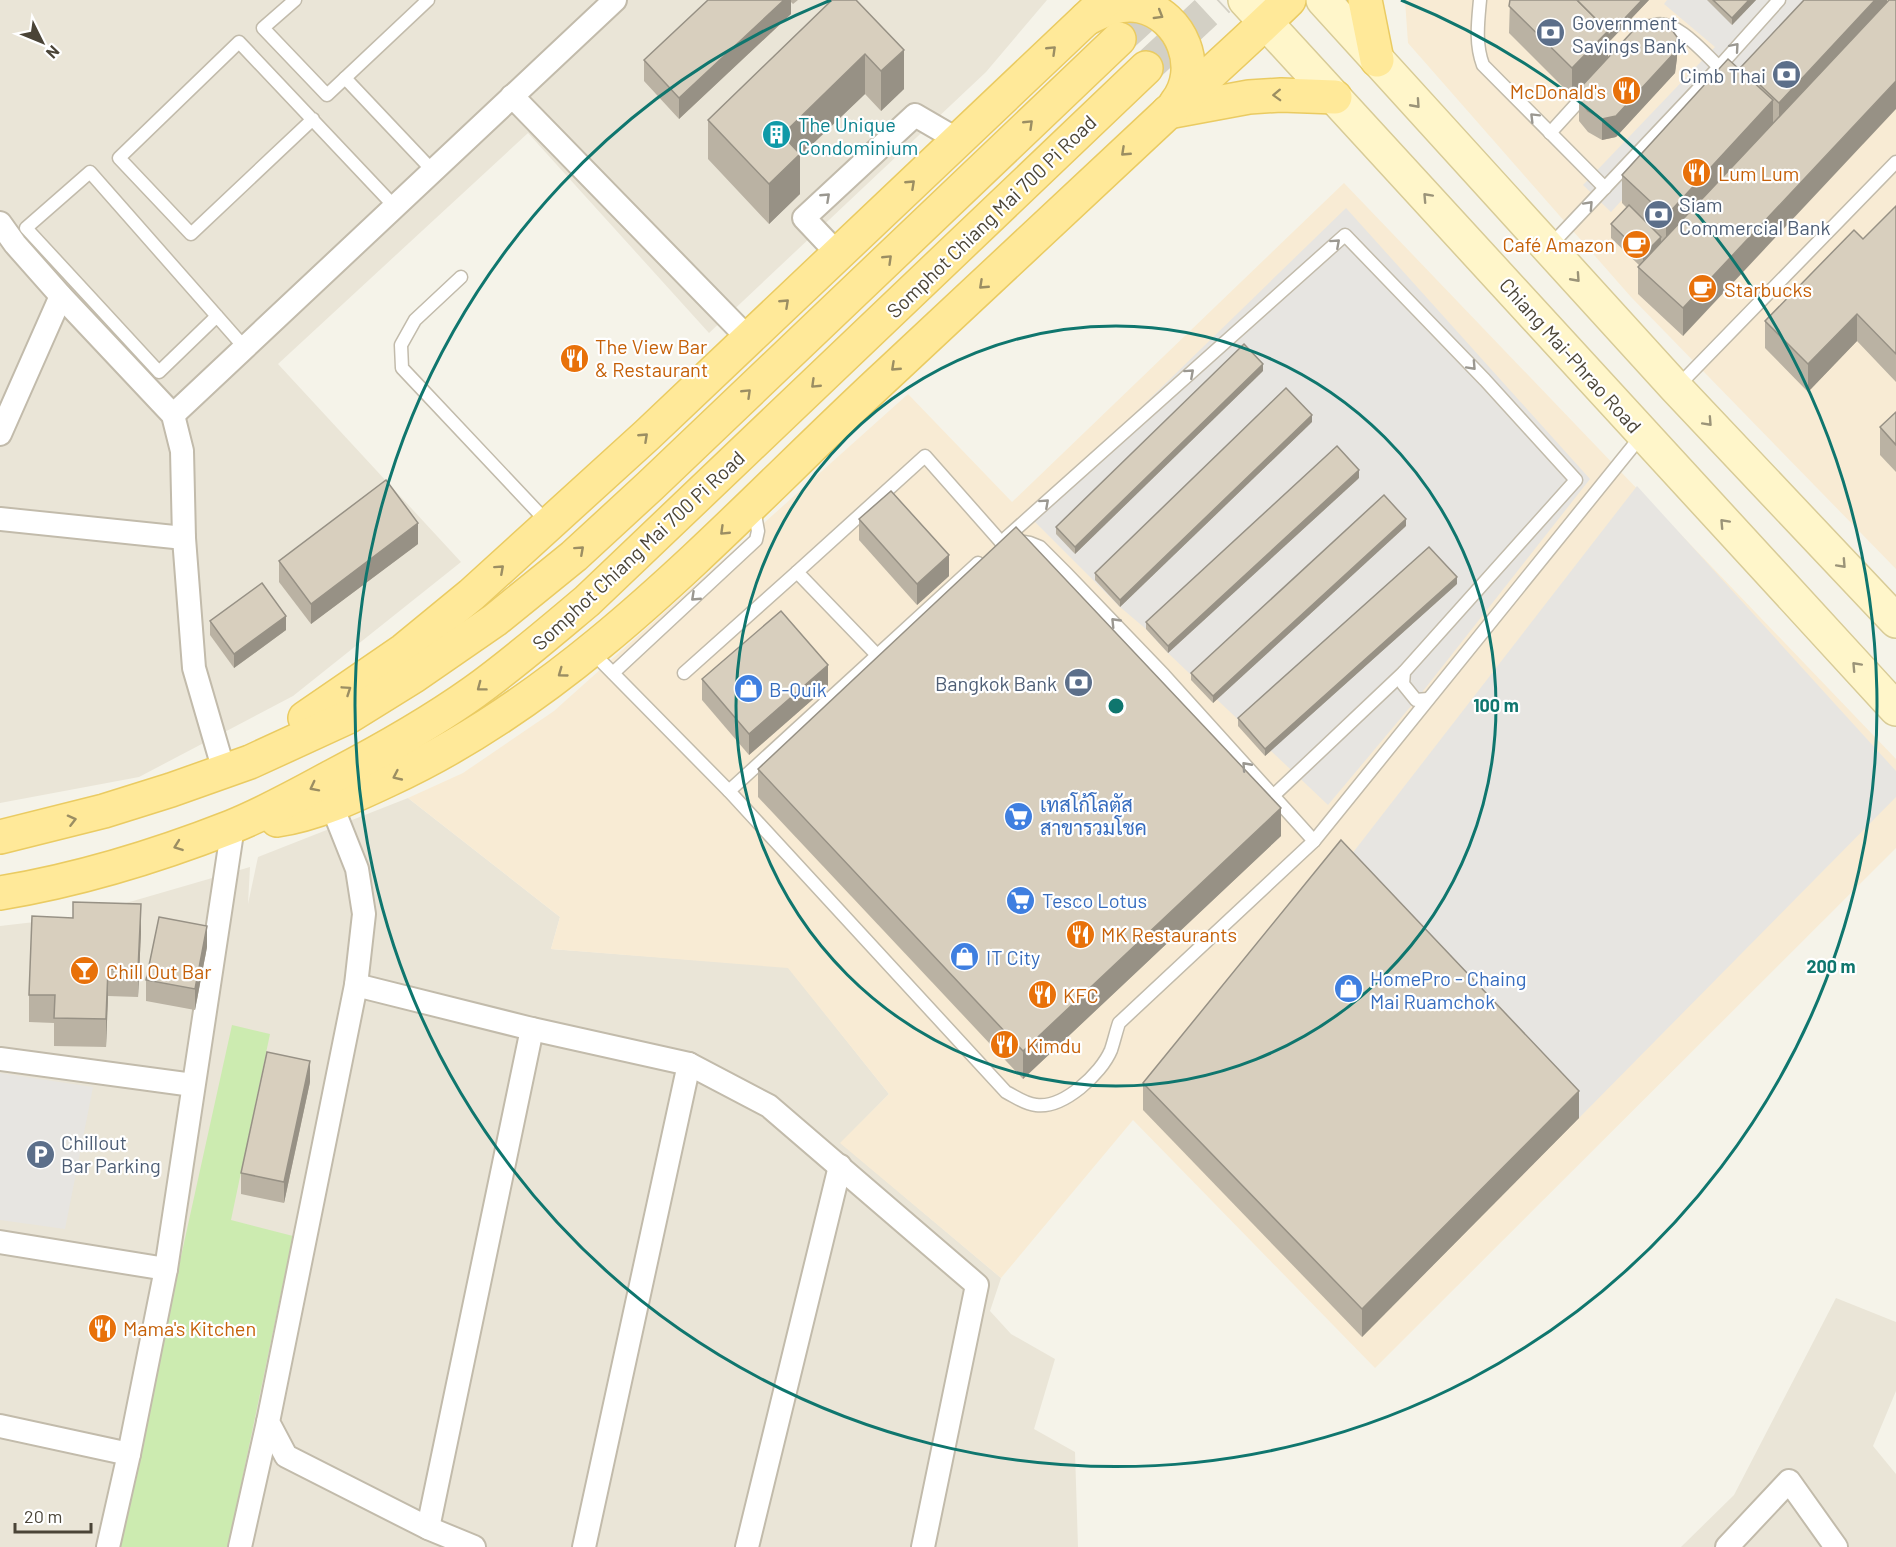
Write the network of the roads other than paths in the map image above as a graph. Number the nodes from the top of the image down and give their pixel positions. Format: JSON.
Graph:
{"nodes":[{"id":1,"x":295,"y":0,"type":"edge"},
{"id":2,"x":428,"y":0,"type":"edge"},
{"id":3,"x":615,"y":0,"type":"edge"},
{"id":4,"x":1323,"y":0,"type":"edge"},
{"id":5,"x":1365,"y":0,"type":"edge"},
{"id":6,"x":1480,"y":0,"type":"edge"},
{"id":7,"x":1779,"y":0,"type":"edge"},
{"id":8,"x":1094,"y":7,"type":"edge"},
{"id":9,"x":1267,"y":7,"type":"edge"},
{"id":10,"x":1646,"y":28,"type":"edge"},
{"id":11,"x":1119,"y":39,"type":"tunnel mouth"},
{"id":12,"x":1377,"y":60,"type":"junction"},
{"id":13,"x":1719,"y":67,"type":"junction"},
{"id":14,"x":1146,"y":68,"type":"tunnel mouth"},
{"id":15,"x":345,"y":78,"type":"junction"},
{"id":16,"x":1598,"y":80,"type":"edge"},
{"id":17,"x":512,"y":96,"type":"junction"},
{"id":18,"x":1335,"y":97,"type":"junction"},
{"id":19,"x":1168,"y":112,"type":"junction"},
{"id":20,"x":313,"y":118,"type":"junction"},
{"id":21,"x":1550,"y":133,"type":"junction"},
{"id":22,"x":958,"y":140,"type":"junction"},
{"id":23,"x":1896,"y":162,"type":"edge"},
{"id":24,"x":433,"y":171,"type":"junction"},
{"id":25,"x":1605,"y":188,"type":"junction"},
{"id":26,"x":395,"y":207,"type":"junction"},
{"id":27,"x":0,"y":223,"type":"edge"},
{"id":28,"x":1549,"y":248,"type":"junction"},
{"id":29,"x":838,"y":254,"type":"junction"},
{"id":30,"x":461,"y":277,"type":"dead end"},
{"id":31,"x":61,"y":296,"type":"junction"},
{"id":32,"x":217,"y":316,"type":"junction"},
{"id":33,"x":748,"y":338,"type":"junction"},
{"id":34,"x":245,"y":348,"type":"junction"},
{"id":35,"x":1676,"y":388,"type":"junction"},
{"id":36,"x":173,"y":415,"type":"junction"},
{"id":37,"x":0,"y":434,"type":"edge"},
{"id":38,"x":1642,"y":434,"type":"junction"},
{"id":39,"x":0,"y":519,"type":"edge"},
{"id":40,"x":549,"y":524,"type":"junction"},
{"id":41,"x":184,"y":538,"type":"junction"},
{"id":42,"x":992,"y":550,"type":"junction"},
{"id":43,"x":797,"y":572,"type":"junction"},
{"id":44,"x":1896,"y":621,"type":"edge"},
{"id":45,"x":877,"y":655,"type":"junction"},
{"id":46,"x":602,"y":662,"type":"junction"},
{"id":47,"x":1404,"y":672,"type":"junction"},
{"id":48,"x":684,"y":673,"type":"dead end"},
{"id":49,"x":1428,"y":699,"type":"junction"},
{"id":50,"x":1896,"y":709,"type":"edge"},
{"id":51,"x":237,"y":767,"type":"junction"},
{"id":52,"x":729,"y":791,"type":"junction"},
{"id":53,"x":1274,"y":796,"type":"junction"},
{"id":54,"x":332,"y":806,"type":"junction"},
{"id":55,"x":233,"y":826,"type":"junction"},
{"id":56,"x":0,"y":837,"type":"edge"},
{"id":57,"x":1314,"y":841,"type":"junction"},
{"id":58,"x":0,"y":892,"type":"edge"},
{"id":59,"x":356,"y":985,"type":"junction"},
{"id":60,"x":532,"y":1029,"type":"junction"},
{"id":61,"x":0,"y":1059,"type":"edge"},
{"id":62,"x":689,"y":1064,"type":"junction"},
{"id":63,"x":193,"y":1085,"type":"junction"},
{"id":64,"x":840,"y":1166,"type":"junction"},
{"id":65,"x":0,"y":1242,"type":"edge"},
{"id":66,"x":166,"y":1269,"type":"junction"},
{"id":67,"x":268,"y":1422,"type":"junction"},
{"id":68,"x":0,"y":1426,"type":"edge"},
{"id":69,"x":129,"y":1454,"type":"junction"},
{"id":70,"x":428,"y":1528,"type":"junction"},
{"id":71,"x":108,"y":1547,"type":"edge"},
{"id":72,"x":240,"y":1547,"type":"edge"},
{"id":73,"x":474,"y":1547,"type":"edge"},
{"id":74,"x":584,"y":1547,"type":"edge"},
{"id":75,"x":747,"y":1547,"type":"edge"},
{"id":76,"x":923,"y":1547,"type":"edge"},
{"id":77,"x":1727,"y":1547,"type":"edge"},
{"id":78,"x":1836,"y":1547,"type":"edge"}],
"edges":[{"from":1,"to":15,"type":"lane"},
{"from":2,"to":15,"type":"lane"},
{"from":3,"to":17,"type":"street"},
{"from":4,"to":12,"type":"main road"},
{"from":5,"to":12,"type":"main road"},
{"from":21,"to":6,"type":"lane","one_way":true},
{"from":13,"to":7,"type":"lane","one_way":true},
{"from":8,"to":19,"type":"main road","one_way":true},
{"from":22,"to":8,"type":"main road","one_way":true},
{"from":9,"to":18,"type":"main road","name":"Chiang Mai-Phrao Road"},
{"from":9,"to":19,"type":"main road"},
{"from":10,"to":13,"type":"lane"},
{"from":51,"to":11,"type":"main road","name":"Somphot Chiang Mai 700 Pi Road","one_way":true},
{"from":12,"to":28,"type":"main road","one_way":true},
{"from":13,"to":25,"type":"lane"},
{"from":14,"to":55,"type":"main road","name":"Somphot Chiang Mai 700 Pi Road","one_way":true},
{"from":15,"to":24,"type":"lane"},
{"from":16,"to":21,"type":"lane"},
{"from":17,"to":24,"type":"street"},
{"from":17,"to":33,"type":"street"},
{"from":18,"to":19,"type":"main road","one_way":true},
{"from":38,"to":18,"type":"main road","name":"Chiang Mai-Phrao Road","one_way":true},
{"from":19,"to":46,"type":"main road","one_way":true},
{"from":20,"to":20,"type":"lane"},
{"from":20,"to":26,"type":"lane"},
{"from":21,"to":25,"type":"lane"},
{"from":29,"to":22,"type":"main road","one_way":true},
{"from":29,"to":22,"type":"street","one_way":true},
{"from":23,"to":35,"type":"lane"},
{"from":24,"to":26,"type":"street"},
{"from":28,"to":25,"type":"lane","one_way":true},
{"from":26,"to":34,"type":"street"},
{"from":27,"to":31,"type":"street"},
{"from":28,"to":35,"type":"main road","one_way":true},
{"from":33,"to":29,"type":"main road","one_way":true},
{"from":30,"to":40,"type":"lane"},
{"from":31,"to":36,"type":"street"},
{"from":31,"to":37,"type":"street"},
{"from":32,"to":32,"type":"lane"},
{"from":32,"to":34,"type":"lane"},
{"from":40,"to":33,"type":"main road","one_way":true},
{"from":34,"to":36,"type":"street"},
{"from":35,"to":44,"type":"main road","one_way":true},
{"from":36,"to":41,"type":"street"},
{"from":38,"to":49,"type":"lane"},
{"from":50,"to":38,"type":"main road","name":"Chiang Mai-Phrao Road","one_way":true},
{"from":39,"to":41,"type":"street"},
{"from":51,"to":40,"type":"main road","one_way":true},
{"from":41,"to":51,"type":"street"},
{"from":42,"to":43,"type":"lane"},
{"from":42,"to":45,"type":"lane"},
{"from":42,"to":47,"type":"lane","one_way":true},
{"from":53,"to":42,"type":"lane","one_way":true},
{"from":43,"to":45,"type":"lane"},
{"from":43,"to":48,"type":"lane"},
{"from":45,"to":52,"type":"lane"},
{"from":46,"to":52,"type":"lane"},
{"from":46,"to":54,"type":"main road","one_way":true},
{"from":47,"to":49,"type":"lane"},
{"from":47,"to":53,"type":"lane"},
{"from":49,"to":57,"type":"lane"},
{"from":56,"to":51,"type":"main road","name":"Somphot Chiang Mai 700 Pi Road","one_way":true},
{"from":52,"to":57,"type":"lane"},
{"from":53,"to":57,"type":"lane"},
{"from":54,"to":55,"type":"main road"},
{"from":54,"to":59,"type":"street"},
{"from":55,"to":58,"type":"main road","name":"Somphot Chiang Mai 700 Pi Road","one_way":true},
{"from":55,"to":63,"type":"street"},
{"from":59,"to":60,"type":"street"},
{"from":59,"to":67,"type":"street"},
{"from":60,"to":62,"type":"street"},
{"from":60,"to":70,"type":"street"},
{"from":61,"to":63,"type":"street"},
{"from":62,"to":64,"type":"street"},
{"from":62,"to":74,"type":"street"},
{"from":63,"to":66,"type":"street"},
{"from":64,"to":75,"type":"street"},
{"from":64,"to":76,"type":"street"},
{"from":65,"to":66,"type":"street"},
{"from":66,"to":69,"type":"street"},
{"from":67,"to":70,"type":"street"},
{"from":67,"to":72,"type":"street"},
{"from":68,"to":69,"type":"street"},
{"from":69,"to":71,"type":"street"},
{"from":70,"to":73,"type":"street"},
{"from":77,"to":78,"type":"street"}]}
